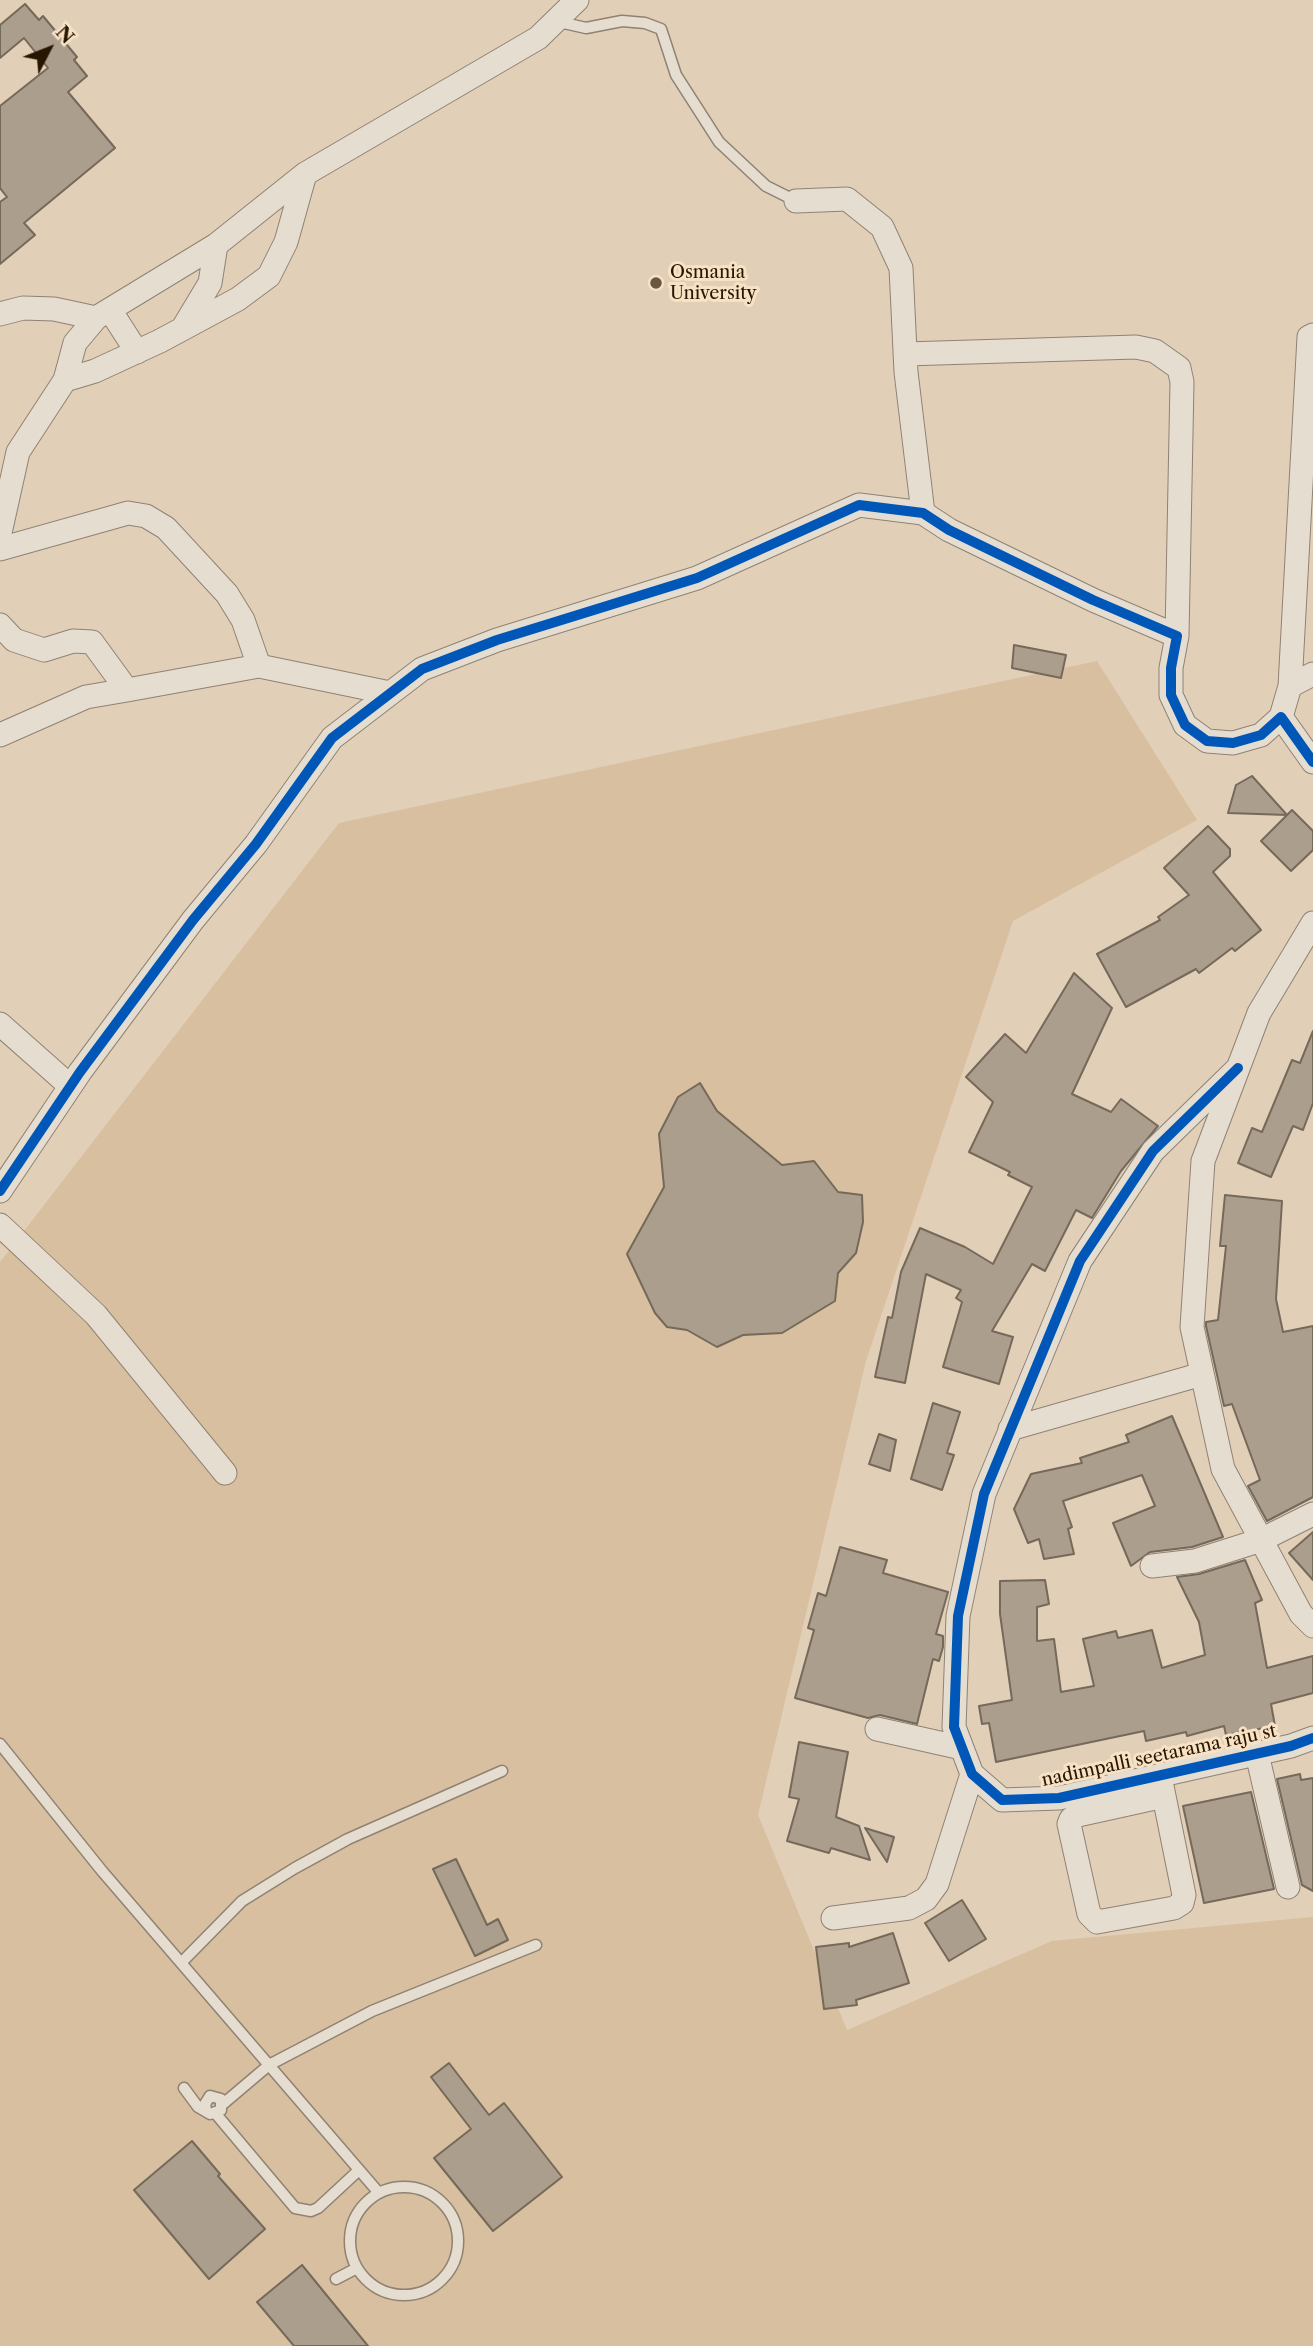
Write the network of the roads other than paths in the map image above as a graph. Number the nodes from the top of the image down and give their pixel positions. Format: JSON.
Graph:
{"nodes":[{"id":1,"x":577,"y":0,"type":"edge"},
{"id":2,"x":555,"y":21,"type":"junction"},
{"id":3,"x":305,"y":174,"type":"junction"},
{"id":4,"x":796,"y":201,"type":"joint"},
{"id":5,"x":216,"y":246,"type":"junction"},
{"id":6,"x":0,"y":314,"type":"edge"},
{"id":7,"x":103,"y":314,"type":"junction"},
{"id":8,"x":182,"y":329,"type":"junction"},
{"id":9,"x":1313,"y":335,"type":"edge"},
{"id":10,"x":137,"y":352,"type":"junction"},
{"id":11,"x":905,"y":354,"type":"junction"},
{"id":12,"x":65,"y":380,"type":"junction"},
{"id":13,"x":9,"y":451,"type":"edge"},
{"id":14,"x":923,"y":513,"type":"junction"},
{"id":15,"x":0,"y":533,"type":"edge"},
{"id":16,"x":0,"y":549,"type":"edge"},
{"id":17,"x":0,"y":625,"type":"edge"},
{"id":18,"x":1177,"y":636,"type":"junction"},
{"id":19,"x":259,"y":666,"type":"junction"},
{"id":20,"x":1313,"y":674,"type":"edge"},
{"id":21,"x":1290,"y":686,"type":"junction"},
{"id":22,"x":127,"y":690,"type":"junction"},
{"id":23,"x":390,"y":693,"type":"junction"},
{"id":24,"x":1281,"y":717,"type":"junction"},
{"id":25,"x":0,"y":735,"type":"edge"},
{"id":26,"x":1313,"y":762,"type":"edge"},
{"id":27,"x":1313,"y":923,"type":"edge"},
{"id":28,"x":0,"y":1024,"type":"edge"},
{"id":29,"x":1238,"y":1068,"type":"junction"},
{"id":30,"x":70,"y":1086,"type":"junction"},
{"id":31,"x":0,"y":1191,"type":"edge"},
{"id":32,"x":0,"y":1225,"type":"edge"},
{"id":33,"x":1202,"y":1374,"type":"junction"},
{"id":34,"x":1010,"y":1429,"type":"junction"},
{"id":35,"x":225,"y":1473,"type":"dead end"},
{"id":36,"x":1313,"y":1514,"type":"edge"},
{"id":37,"x":1261,"y":1540,"type":"junction"},
{"id":38,"x":1152,"y":1566,"type":"dead end"},
{"id":39,"x":1313,"y":1626,"type":"edge"},
{"id":40,"x":877,"y":1729,"type":"dead end"},
{"id":41,"x":1313,"y":1738,"type":"edge"},
{"id":42,"x":0,"y":1744,"type":"edge"},
{"id":43,"x":962,"y":1748,"type":"junction"},
{"id":44,"x":1257,"y":1754,"type":"junction"},
{"id":45,"x":502,"y":1771,"type":"dead end"},
{"id":46,"x":972,"y":1774,"type":"junction"},
{"id":47,"x":1162,"y":1786,"type":"junction"},
{"id":48,"x":1288,"y":1888,"type":"dead end"},
{"id":49,"x":833,"y":1918,"type":"dead end"},
{"id":50,"x":536,"y":1945,"type":"dead end"},
{"id":51,"x":181,"y":1963,"type":"junction"},
{"id":52,"x":269,"y":2065,"type":"junction"},
{"id":53,"x":184,"y":2088,"type":"dead end"},
{"id":54,"x":215,"y":2109,"type":"junction"},
{"id":55,"x":359,"y":2170,"type":"junction"},
{"id":56,"x":379,"y":2193,"type":"junction"},
{"id":57,"x":357,"y":2268,"type":"junction"},
{"id":58,"x":336,"y":2279,"type":"dead end"}],
"edges":[{"from":1,"to":2,"type":"street"},
{"from":2,"to":3,"type":"street"},
{"from":2,"to":4,"type":"lane"},
{"from":3,"to":5,"type":"street"},
{"from":3,"to":8,"type":"street"},
{"from":4,"to":11,"type":"street"},
{"from":5,"to":7,"type":"street"},
{"from":5,"to":8,"type":"street"},
{"from":6,"to":7,"type":"street"},
{"from":7,"to":10,"type":"street"},
{"from":7,"to":12,"type":"street"},
{"from":8,"to":10,"type":"street"},
{"from":9,"to":21,"type":"street"},
{"from":10,"to":12,"type":"street"},
{"from":11,"to":14,"type":"street"},
{"from":11,"to":18,"type":"street"},
{"from":12,"to":13,"type":"street"},
{"from":13,"to":15,"type":"street"},
{"from":14,"to":18,"type":"street"},
{"from":14,"to":23,"type":"street"},
{"from":16,"to":19,"type":"street"},
{"from":17,"to":22,"type":"street"},
{"from":18,"to":24,"type":"street"},
{"from":19,"to":22,"type":"street"},
{"from":19,"to":23,"type":"street"},
{"from":20,"to":21,"type":"street"},
{"from":21,"to":24,"type":"street"},
{"from":22,"to":25,"type":"street"},
{"from":23,"to":30,"type":"street"},
{"from":24,"to":26,"type":"street"},
{"from":27,"to":29,"type":"street"},
{"from":28,"to":30,"type":"street"},
{"from":29,"to":33,"type":"street"},
{"from":29,"to":34,"type":"street","name":"nadimpalli seetarama raju st"},
{"from":30,"to":31,"type":"street"},
{"from":32,"to":35,"type":"street"},
{"from":33,"to":34,"type":"street"},
{"from":33,"to":37,"type":"street"},
{"from":34,"to":43,"type":"street","name":"nadimpalli seetarama raju st"},
{"from":36,"to":37,"type":"street"},
{"from":37,"to":38,"type":"street"},
{"from":37,"to":39,"type":"street"},
{"from":40,"to":43,"type":"street"},
{"from":41,"to":44,"type":"street","name":"nadimpalli seetarama raju st"},
{"from":42,"to":51,"type":"lane"},
{"from":43,"to":46,"type":"street","name":"nadimpalli seetarama raju st"},
{"from":44,"to":47,"type":"street","name":"nadimpalli seetarama raju st"},
{"from":44,"to":48,"type":"street"},
{"from":45,"to":51,"type":"lane"},
{"from":46,"to":47,"type":"street","name":"nadimpalli seetarama raju st"},
{"from":46,"to":49,"type":"street"},
{"from":47,"to":47,"type":"street"},
{"from":50,"to":52,"type":"lane"},
{"from":51,"to":52,"type":"lane"},
{"from":52,"to":54,"type":"lane"},
{"from":52,"to":55,"type":"lane"},
{"from":53,"to":54,"type":"lane"},
{"from":54,"to":55,"type":"lane"},
{"from":55,"to":56,"type":"lane"},
{"from":56,"to":57,"type":"lane"},
{"from":56,"to":57,"type":"lane"},
{"from":57,"to":58,"type":"lane"}]}
